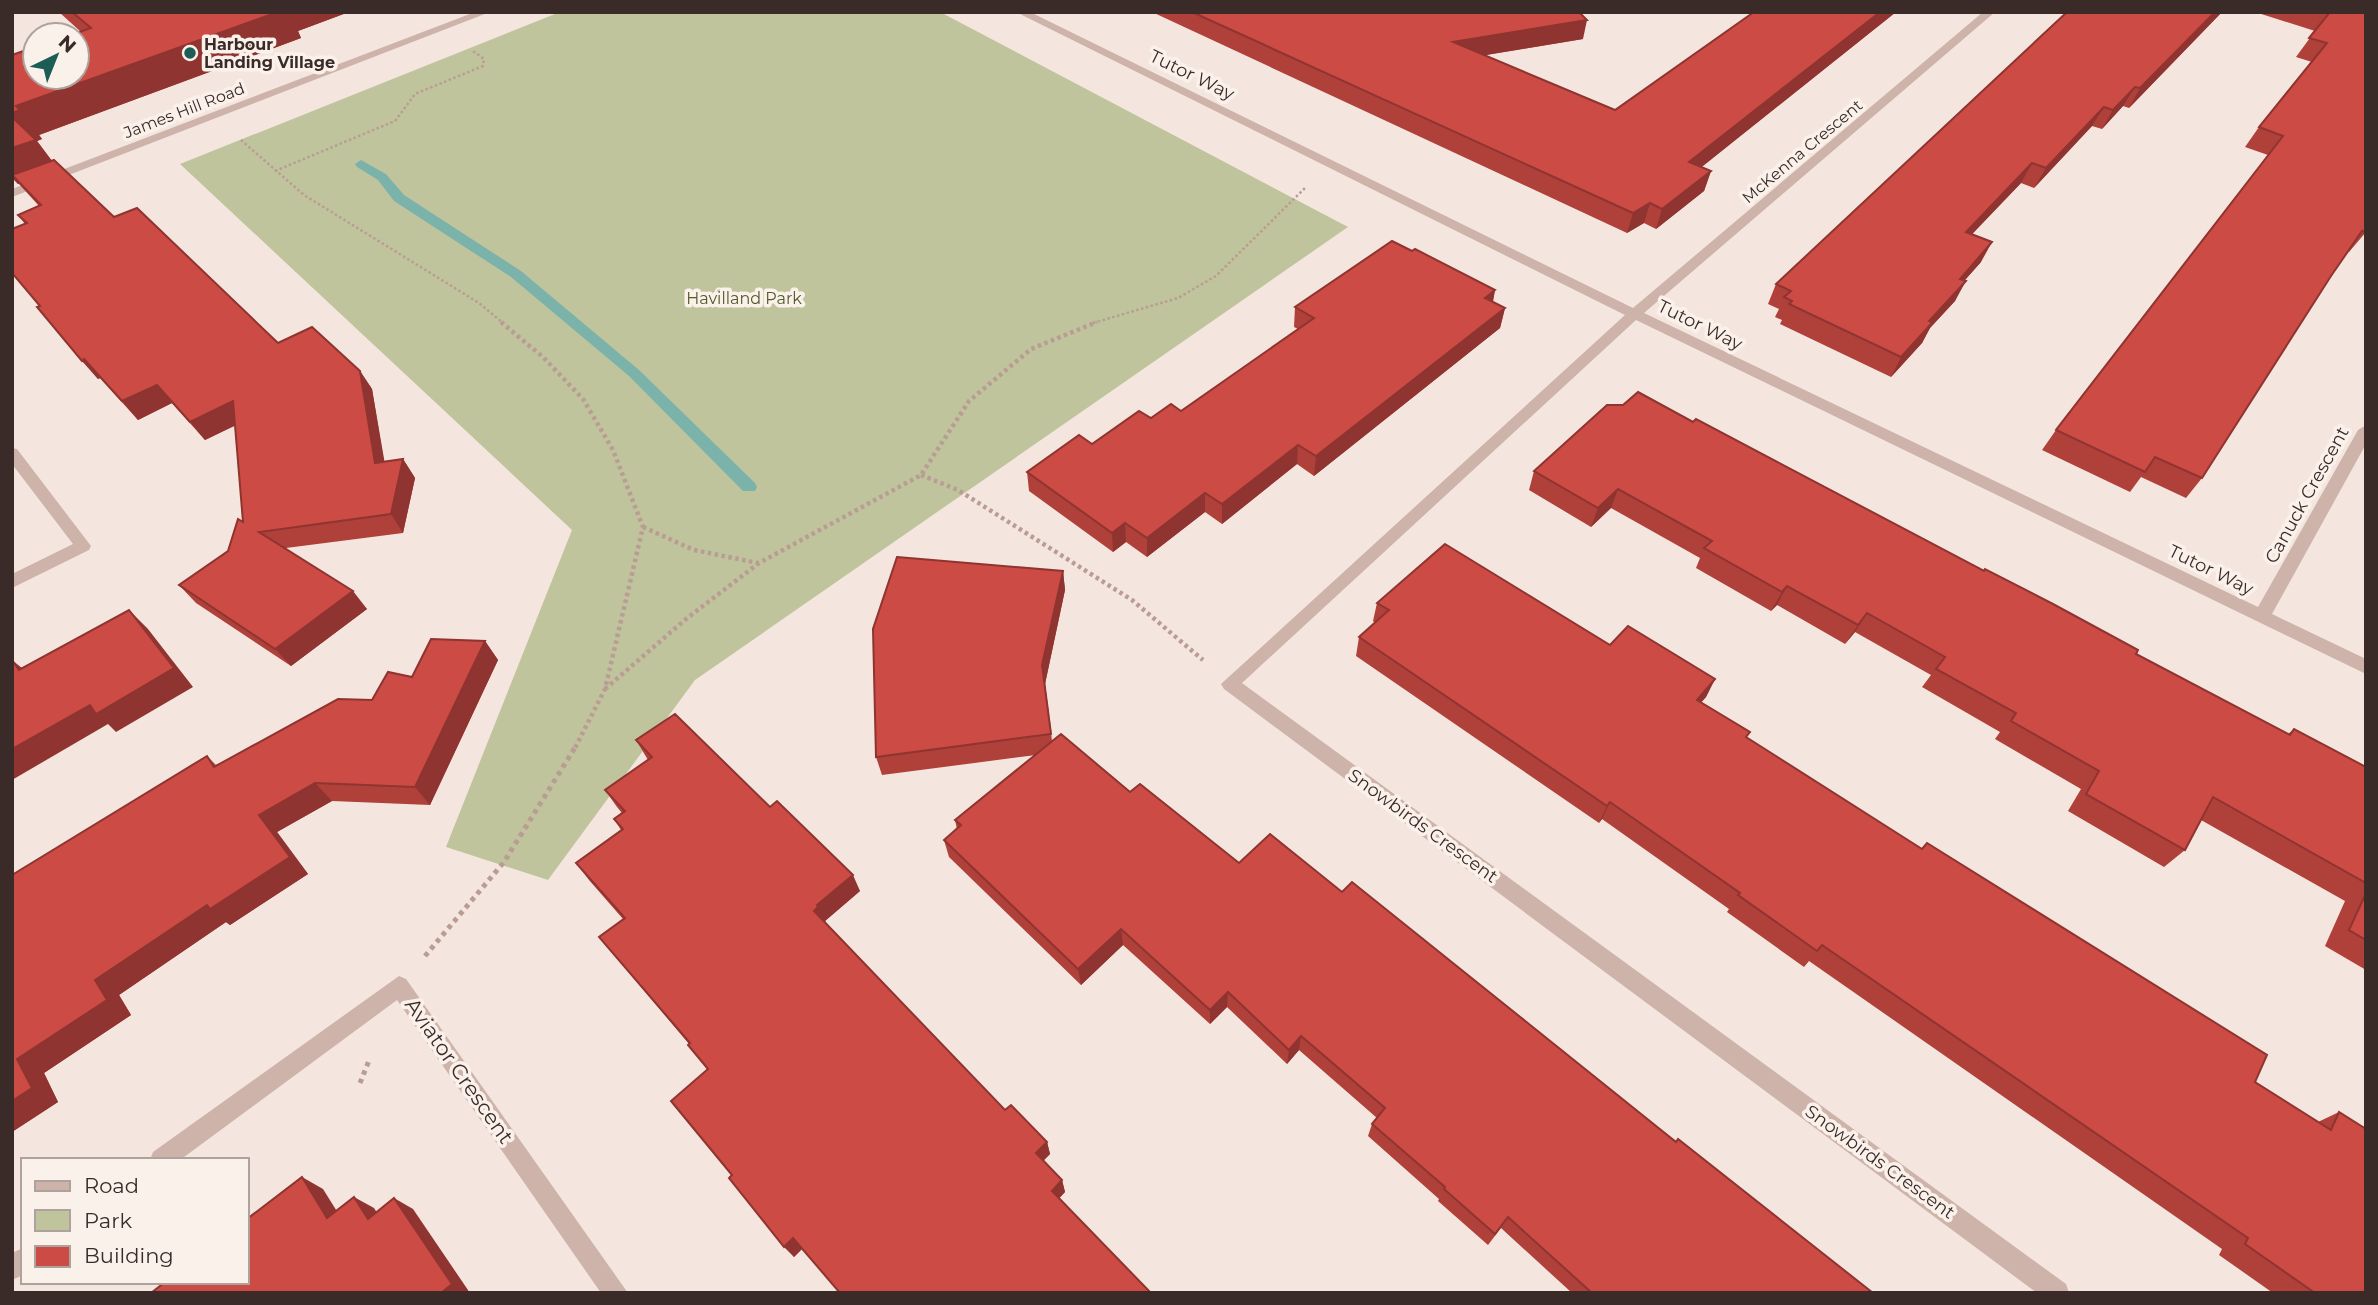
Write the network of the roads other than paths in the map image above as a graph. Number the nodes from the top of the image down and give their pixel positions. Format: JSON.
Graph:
{"nodes":[{"id":1,"x":485,"y":12,"type":"edge"},
{"id":2,"x":1021,"y":12,"type":"edge"},
{"id":3,"x":1990,"y":12,"type":"edge"},
{"id":4,"x":12,"y":193,"type":"edge"},
{"id":5,"x":1634,"y":314,"type":"junction"},
{"id":6,"x":2366,"y":430,"type":"edge"},
{"id":7,"x":12,"y":453,"type":"edge"},
{"id":8,"x":12,"y":582,"type":"edge"},
{"id":9,"x":2262,"y":616,"type":"junction"},
{"id":10,"x":2366,"y":667,"type":"edge"},
{"id":11,"x":164,"y":1158,"type":"edge"},
{"id":12,"x":616,"y":1293,"type":"edge"},
{"id":13,"x":2057,"y":1293,"type":"edge"}],
"edges":[{"from":1,"to":4,"type":"street","name":"James Hill Road"},
{"from":2,"to":5,"type":"street","name":"Tutor Way"},
{"from":3,"to":5,"type":"street","name":"McKenna Crescent"},
{"from":5,"to":9,"type":"street","name":"Tutor Way"},
{"from":5,"to":13,"type":"street","name":"Snowbirds Crescent"},
{"from":6,"to":9,"type":"street","name":"Canuck Crescent"},
{"from":7,"to":8,"type":"street"},
{"from":9,"to":10,"type":"street","name":"Tutor Way"},
{"from":11,"to":12,"type":"street","name":"Aviator Crescent"}]}
